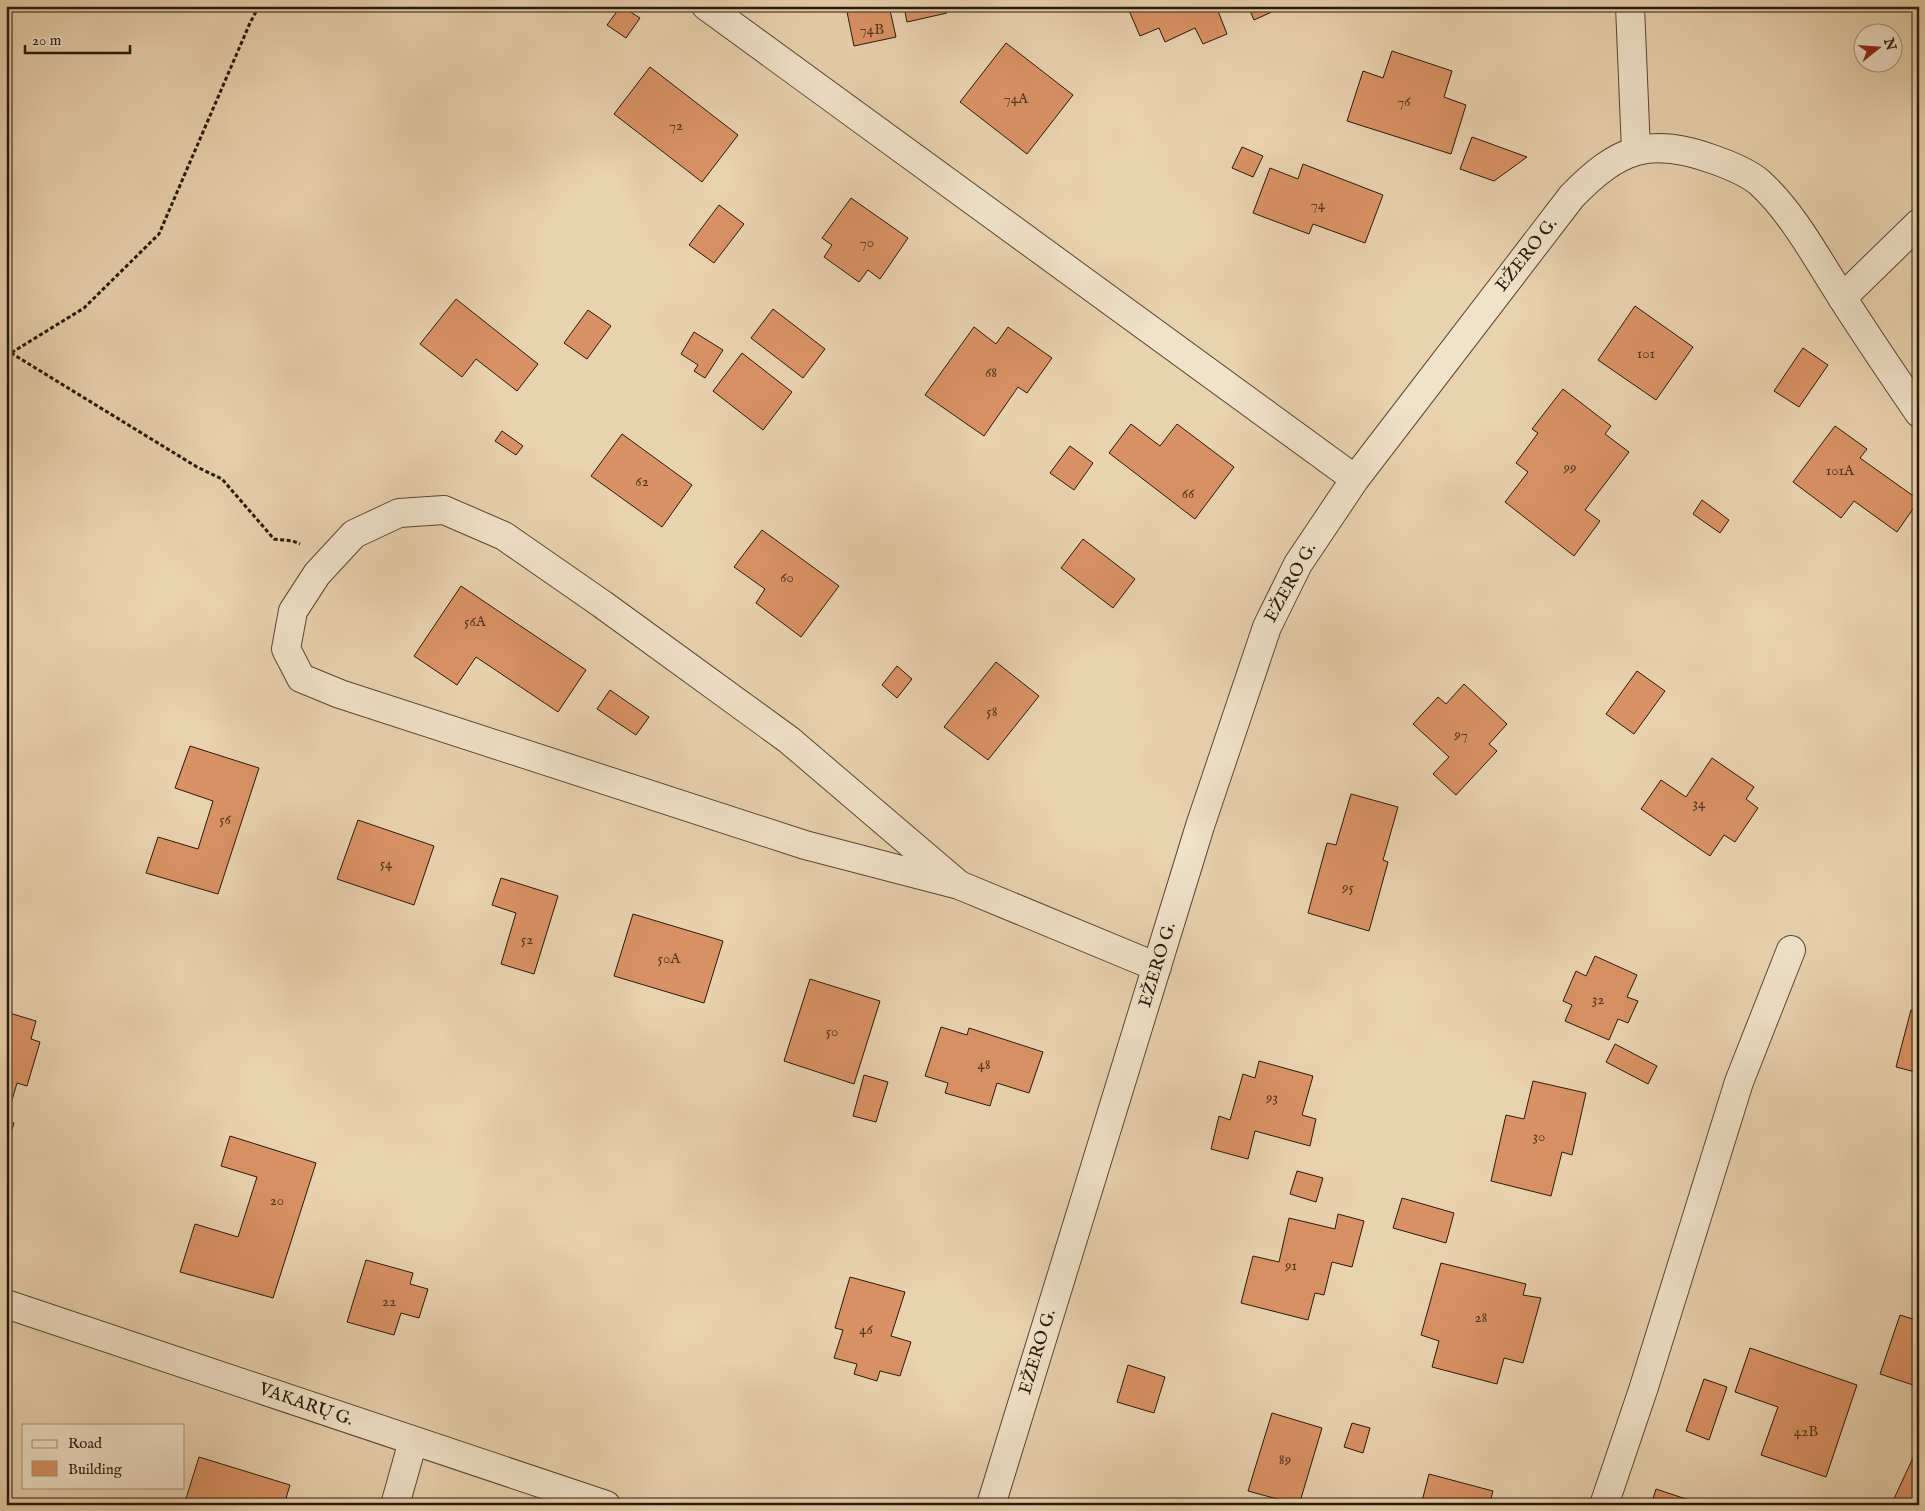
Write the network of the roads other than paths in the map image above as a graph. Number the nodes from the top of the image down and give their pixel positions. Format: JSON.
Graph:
{"nodes":[{"id":1,"x":706,"y":6,"type":"edge"},
{"id":2,"x":1630,"y":6,"type":"edge"},
{"id":3,"x":1636,"y":151,"type":"junction"},
{"id":4,"x":1919,"y":223,"type":"edge"},
{"id":5,"x":1842,"y":298,"type":"junction"},
{"id":6,"x":1919,"y":413,"type":"edge"},
{"id":7,"x":1355,"y":479,"type":"junction"},
{"id":8,"x":959,"y":885,"type":"junction"},
{"id":9,"x":1791,"y":950,"type":"dead end"},
{"id":10,"x":1157,"y":967,"type":"junction"},
{"id":11,"x":6,"y":1304,"type":"edge"},
{"id":12,"x":413,"y":1441,"type":"junction"},
{"id":13,"x":395,"y":1505,"type":"edge"},
{"id":14,"x":606,"y":1505,"type":"edge"},
{"id":15,"x":991,"y":1505,"type":"edge"},
{"id":16,"x":1604,"y":1505,"type":"edge"}],
"edges":[{"from":1,"to":7,"type":"street"},
{"from":2,"to":3,"type":"street"},
{"from":3,"to":5,"type":"street","name":"EŽERO G."},
{"from":3,"to":7,"type":"street","name":"EŽERO G."},
{"from":4,"to":5,"type":"street"},
{"from":5,"to":6,"type":"street","name":"EŽERO G."},
{"from":7,"to":10,"type":"street","name":"EŽERO G."},
{"from":8,"to":8,"type":"street"},
{"from":8,"to":10,"type":"street"},
{"from":9,"to":16,"type":"street"},
{"from":10,"to":15,"type":"street","name":"EŽERO G."},
{"from":11,"to":12,"type":"street","name":"VAKARŲ G."},
{"from":12,"to":13,"type":"street"},
{"from":12,"to":14,"type":"street","name":"VAKARŲ G."}]}
